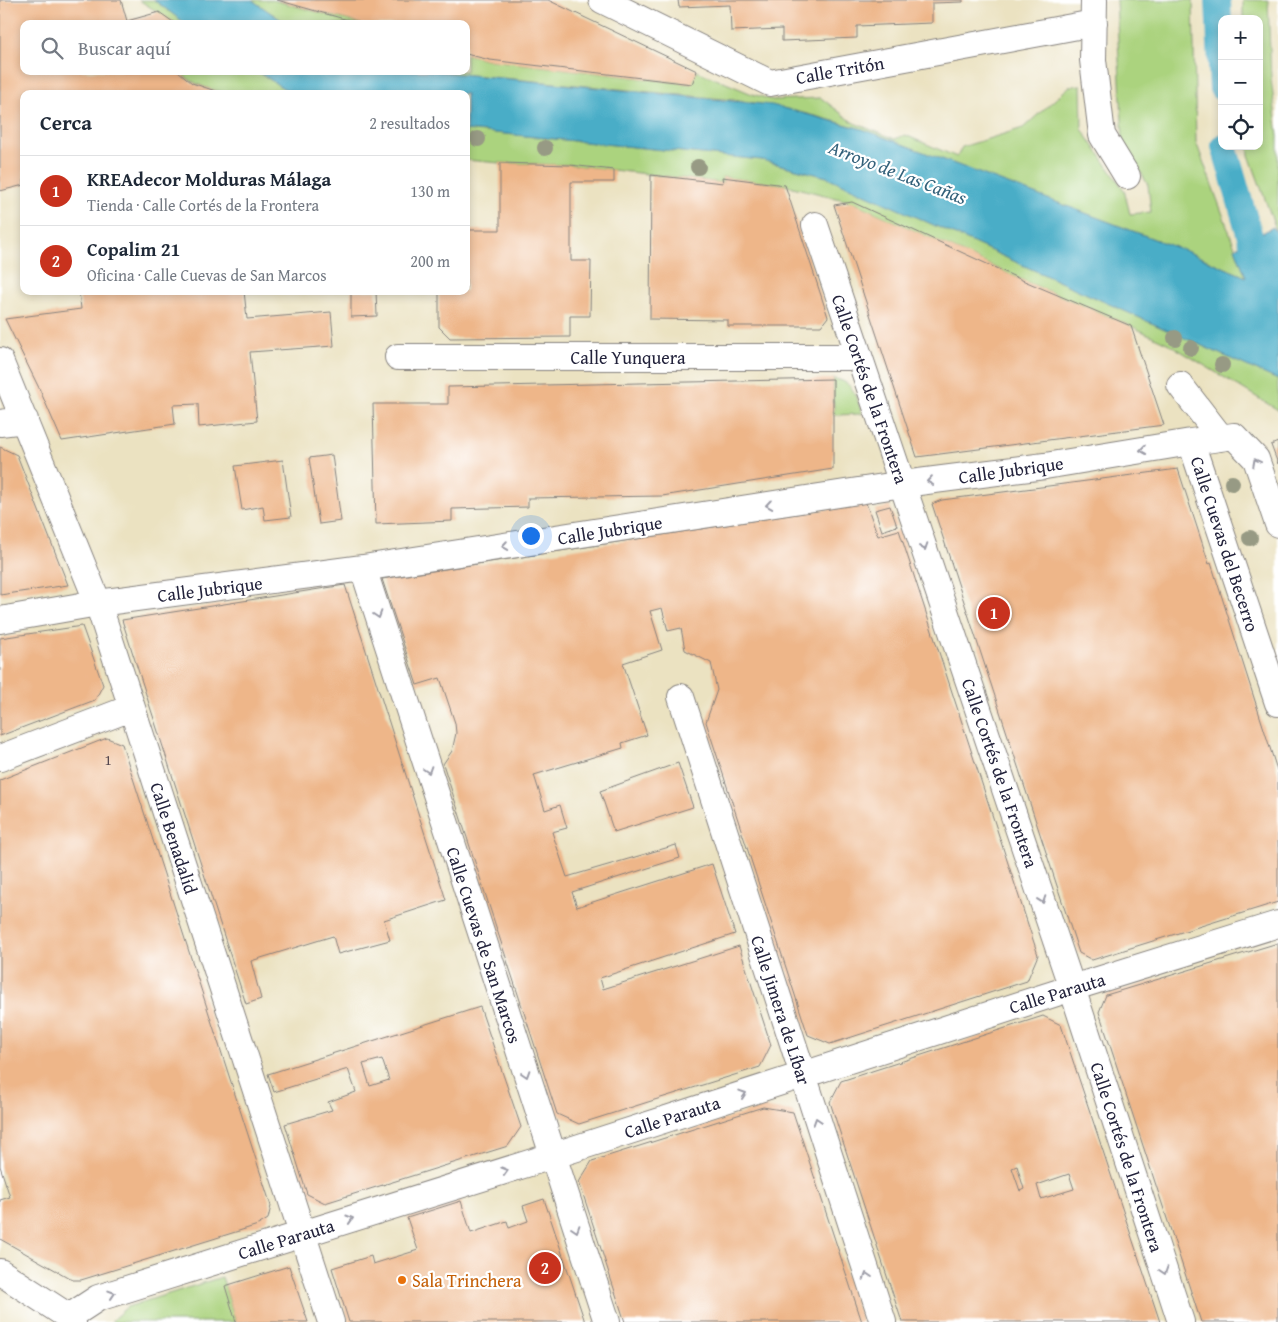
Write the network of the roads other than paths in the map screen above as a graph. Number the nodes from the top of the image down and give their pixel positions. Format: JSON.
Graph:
{"nodes":[{"id":1,"x":602,"y":0,"type":"edge"},
{"id":2,"x":1094,"y":12,"type":"edge"},
{"id":3,"x":1127,"y":176,"type":"dead end"},
{"id":4,"x":815,"y":225,"type":"dead end"},
{"id":5,"x":398,"y":356,"type":"dead end"},
{"id":6,"x":858,"y":356,"type":"junction"},
{"id":7,"x":0,"y":361,"type":"edge"},
{"id":8,"x":1180,"y":385,"type":"dead end"},
{"id":9,"x":25,"y":420,"type":"junction"},
{"id":10,"x":0,"y":424,"type":"edge"},
{"id":11,"x":1221,"y":438,"type":"junction"},
{"id":12,"x":1191,"y":442,"type":"junction"},
{"id":13,"x":903,"y":484,"type":"junction"},
{"id":14,"x":1278,"y":524,"type":"edge"},
{"id":15,"x":363,"y":568,"type":"junction"},
{"id":16,"x":98,"y":603,"type":"junction"},
{"id":17,"x":0,"y":620,"type":"edge"},
{"id":18,"x":681,"y":697,"type":"dead end"},
{"id":19,"x":1278,"y":703,"type":"edge"},
{"id":20,"x":131,"y":708,"type":"junction"},
{"id":21,"x":0,"y":758,"type":"edge"},
{"id":22,"x":1278,"y":924,"type":"edge"},
{"id":23,"x":1072,"y":988,"type":"junction"},
{"id":24,"x":802,"y":1074,"type":"junction"},
{"id":25,"x":552,"y":1156,"type":"junction"},
{"id":26,"x":302,"y":1234,"type":"junction"},
{"id":27,"x":0,"y":1272,"type":"edge"},
{"id":28,"x":71,"y":1319,"type":"edge"},
{"id":29,"x":331,"y":1322,"type":"edge"},
{"id":30,"x":606,"y":1322,"type":"edge"},
{"id":31,"x":882,"y":1322,"type":"edge"},
{"id":32,"x":1181,"y":1322,"type":"edge"}],
"edges":[{"from":1,"to":2,"type":"street","name":"Calle Tritón"},
{"from":2,"to":3,"type":"street"},
{"from":4,"to":6,"type":"street","name":"Calle Cortés de la Frontera"},
{"from":5,"to":6,"type":"street","name":"Calle Yunquera"},
{"from":6,"to":13,"type":"street","name":"Calle Cortés de la Frontera"},
{"from":7,"to":9,"type":"street","name":"Calle Benadalid"},
{"from":8,"to":11,"type":"street","name":"Calle Cuevas del Becerro"},
{"from":9,"to":10,"type":"street"},
{"from":9,"to":16,"type":"street","name":"Calle Benadalid"},
{"from":11,"to":12,"type":"street","name":"Calle Cuevas del Becerro"},
{"from":14,"to":11,"type":"street","name":"Calle Cuevas del Becerro","one_way":true},
{"from":12,"to":13,"type":"street","name":"Calle Jubrique","one_way":true},
{"from":12,"to":19,"type":"street","name":"Calle Cuevas del Becerro"},
{"from":13,"to":15,"type":"street","name":"Calle Jubrique","one_way":true},
{"from":13,"to":23,"type":"street","name":"Calle Cortés de la Frontera","one_way":true},
{"from":15,"to":16,"type":"street","name":"Calle Jubrique"},
{"from":15,"to":25,"type":"street","name":"Calle Cuevas de San Marcos","one_way":true},
{"from":16,"to":17,"type":"street","name":"Calle Jubrique"},
{"from":16,"to":20,"type":"street","name":"Calle Benadalid"},
{"from":18,"to":24,"type":"street","name":"Calle Jimera de Líbar"},
{"from":20,"to":21,"type":"street"},
{"from":20,"to":26,"type":"street","name":"Calle Benadalid"},
{"from":22,"to":23,"type":"street","name":"Calle Parauta"},
{"from":23,"to":24,"type":"street","name":"Calle Parauta"},
{"from":23,"to":32,"type":"street","name":"Calle Cortés de la Frontera","one_way":true},
{"from":25,"to":24,"type":"street","name":"Calle Parauta","one_way":true},
{"from":31,"to":24,"type":"street","name":"Calle Jimera de Líbar","one_way":true},
{"from":26,"to":25,"type":"street","name":"Calle Parauta","one_way":true},
{"from":25,"to":30,"type":"street","name":"Calle Cuevas de San Marcos","one_way":true},
{"from":28,"to":26,"type":"street","name":"Calle Parauta","one_way":true},
{"from":26,"to":29,"type":"street","name":"Calle Benadalid"},
{"from":27,"to":28,"type":"street"}]}
